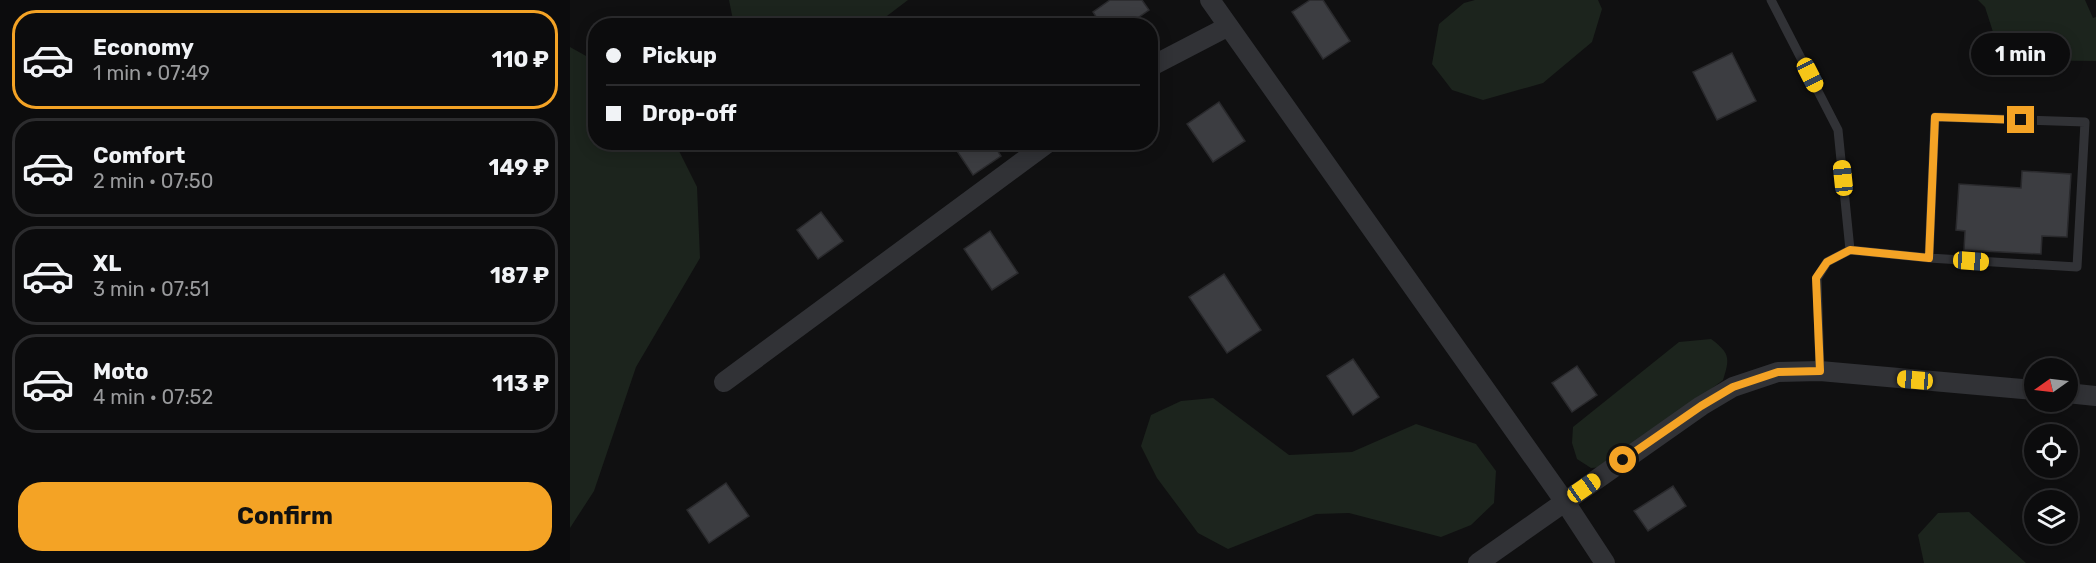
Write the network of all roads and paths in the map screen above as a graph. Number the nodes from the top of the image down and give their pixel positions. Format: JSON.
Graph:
{"nodes":[{"id":1,"x":1210,"y":0,"type":"edge"},
{"id":2,"x":1771,"y":0,"type":"edge"},
{"id":3,"x":1227,"y":27,"type":"junction"},
{"id":4,"x":1158,"y":63,"type":"edge"},
{"id":5,"x":1038,"y":150,"type":"edge"},
{"id":6,"x":1850,"y":250,"type":"junction"},
{"id":7,"x":1929,"y":258,"type":"junction"},
{"id":8,"x":1820,"y":371,"type":"junction"},
{"id":9,"x":724,"y":382,"type":"dead end"},
{"id":10,"x":2024,"y":389,"type":"edge"},
{"id":11,"x":2078,"y":394,"type":"edge"},
{"id":12,"x":2096,"y":396,"type":"edge"},
{"id":13,"x":1565,"y":501,"type":"junction"},
{"id":14,"x":1478,"y":563,"type":"edge"},
{"id":15,"x":1605,"y":563,"type":"edge"}],
"edges":[{"from":1,"to":3,"type":"street"},
{"from":2,"to":6,"type":"lane"},
{"from":3,"to":4,"type":"street"},
{"from":3,"to":13,"type":"street"},
{"from":5,"to":9,"type":"street"},
{"from":6,"to":7,"type":"lane"},
{"from":6,"to":8,"type":"lane"},
{"from":7,"to":7,"type":"lane"},
{"from":8,"to":10,"type":"street"},
{"from":8,"to":13,"type":"street"},
{"from":11,"to":12,"type":"street"},
{"from":13,"to":14,"type":"street"},
{"from":13,"to":15,"type":"street"}]}
